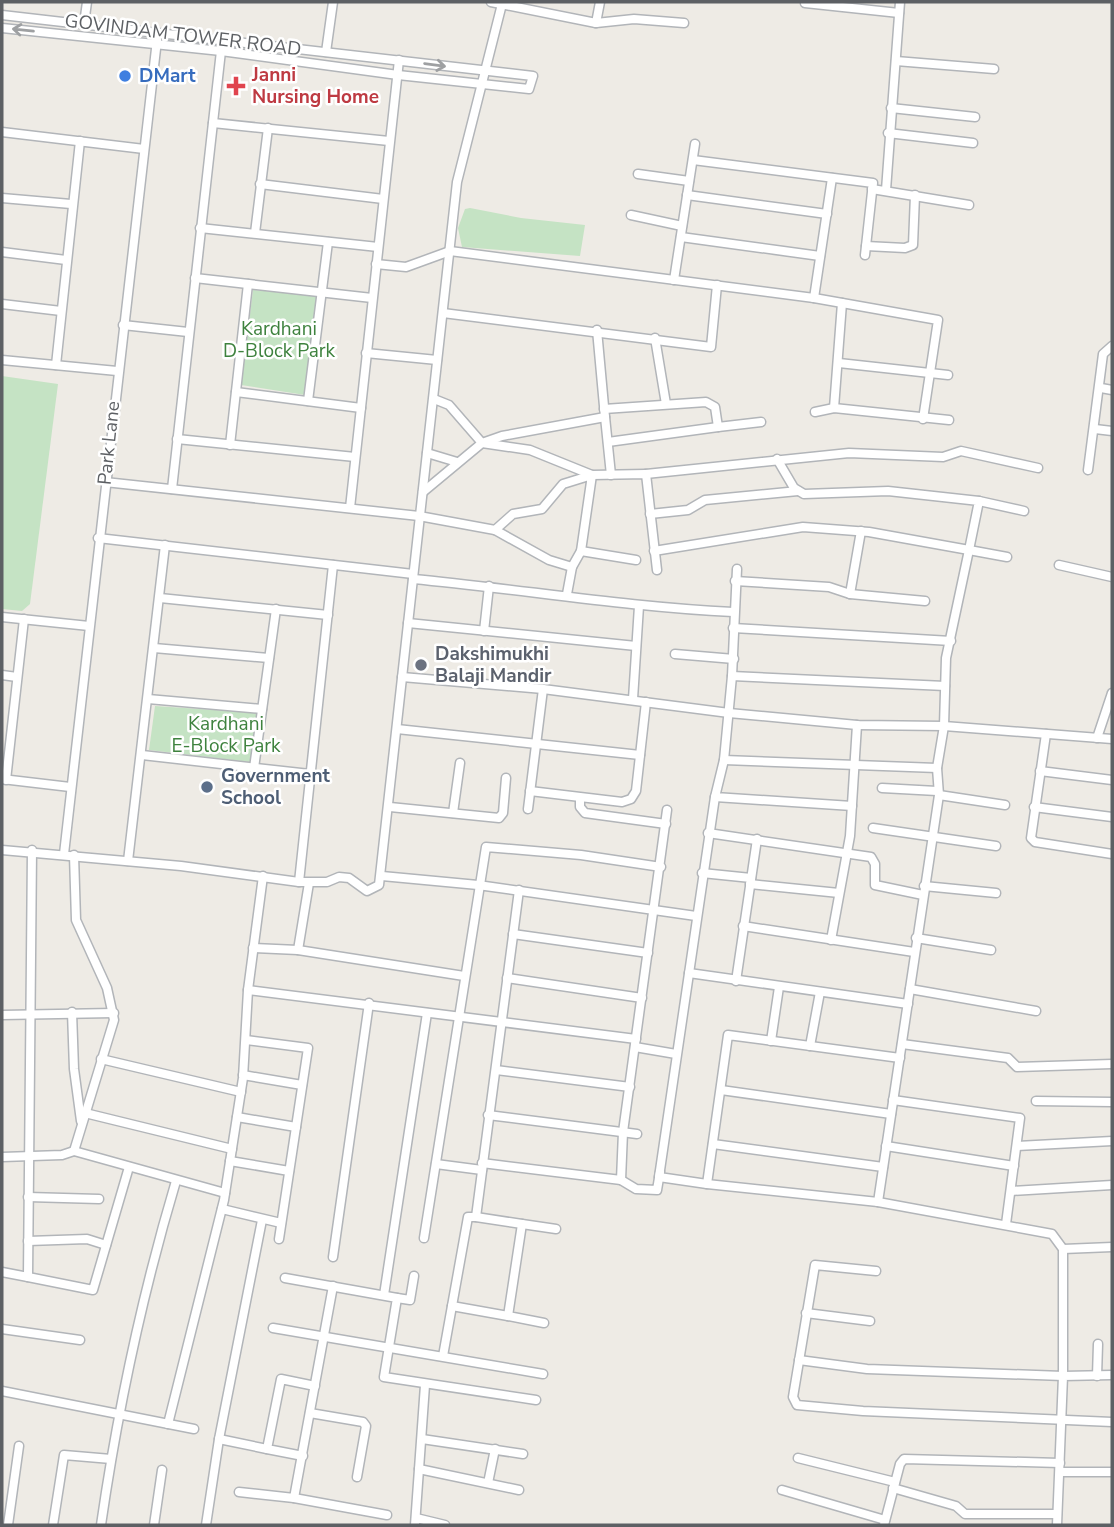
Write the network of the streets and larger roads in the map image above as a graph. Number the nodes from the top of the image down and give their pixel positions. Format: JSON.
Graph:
{"nodes":[{"id":1,"x":87,"y":2,"type":"edge"},
{"id":2,"x":333,"y":2,"type":"edge"},
{"id":3,"x":491,"y":2,"type":"edge"},
{"id":4,"x":600,"y":2,"type":"edge"},
{"id":5,"x":900,"y":2,"type":"edge"},
{"id":6,"x":805,"y":3,"type":"edge"},
{"id":7,"x":502,"y":4,"type":"junction"},
{"id":8,"x":824,"y":4,"type":"edge"},
{"id":9,"x":535,"y":5,"type":"edge"},
{"id":10,"x":899,"y":13,"type":"junction"},
{"id":11,"x":2,"y":15,"type":"edge"},
{"id":12,"x":596,"y":23,"type":"junction"},
{"id":13,"x":684,"y":23,"type":"dead end"},
{"id":14,"x":85,"y":24,"type":"junction"},
{"id":15,"x":2,"y":28,"type":"edge"},
{"id":16,"x":158,"y":32,"type":"junction"},
{"id":17,"x":156,"y":44,"type":"junction"},
{"id":18,"x":221,"y":51,"type":"junction"},
{"id":19,"x":326,"y":52,"type":"junction"},
{"id":20,"x":399,"y":60,"type":"junction"},
{"id":21,"x":896,"y":61,"type":"junction"},
{"id":22,"x":994,"y":69,"type":"dead end"},
{"id":23,"x":485,"y":72,"type":"junction"},
{"id":24,"x":398,"y":75,"type":"junction"},
{"id":25,"x":482,"y":85,"type":"junction"},
{"id":26,"x":891,"y":108,"type":"junction"},
{"id":27,"x":975,"y":117,"type":"dead end"},
{"id":28,"x":213,"y":123,"type":"junction"},
{"id":29,"x":268,"y":128,"type":"junction"},
{"id":30,"x":2,"y":132,"type":"edge"},
{"id":31,"x":888,"y":133,"type":"junction"},
{"id":32,"x":80,"y":141,"type":"junction"},
{"id":33,"x":389,"y":141,"type":"junction"},
{"id":34,"x":973,"y":143,"type":"dead end"},
{"id":35,"x":695,"y":144,"type":"dead end"},
{"id":36,"x":144,"y":149,"type":"junction"},
{"id":37,"x":693,"y":160,"type":"junction"},
{"id":38,"x":638,"y":174,"type":"dead end"},
{"id":39,"x":832,"y":178,"type":"junction"},
{"id":40,"x":689,"y":181,"type":"junction"},
{"id":41,"x":260,"y":184,"type":"junction"},
{"id":42,"x":873,"y":189,"type":"junction"},
{"id":43,"x":886,"y":190,"type":"junction"},
{"id":44,"x":687,"y":195,"type":"junction"},
{"id":45,"x":915,"y":195,"type":"junction"},
{"id":46,"x":2,"y":198,"type":"edge"},
{"id":47,"x":383,"y":199,"type":"junction"},
{"id":48,"x":71,"y":204,"type":"junction"},
{"id":49,"x":969,"y":205,"type":"dead end"},
{"id":50,"x":827,"y":214,"type":"junction"},
{"id":51,"x":631,"y":215,"type":"dead end"},
{"id":52,"x":682,"y":226,"type":"junction"},
{"id":53,"x":200,"y":228,"type":"junction"},
{"id":54,"x":255,"y":233,"type":"junction"},
{"id":55,"x":681,"y":237,"type":"junction"},
{"id":56,"x":328,"y":242,"type":"junction"},
{"id":57,"x":378,"y":247,"type":"junction"},
{"id":58,"x":450,"y":251,"type":"junction"},
{"id":59,"x":2,"y":252,"type":"edge"},
{"id":60,"x":820,"y":256,"type":"junction"},
{"id":61,"x":66,"y":260,"type":"junction"},
{"id":62,"x":376,"y":264,"type":"junction"},
{"id":63,"x":195,"y":278,"type":"junction"},
{"id":64,"x":674,"y":280,"type":"junction"},
{"id":65,"x":248,"y":284,"type":"junction"},
{"id":66,"x":717,"y":285,"type":"junction"},
{"id":67,"x":322,"y":292,"type":"junction"},
{"id":68,"x":372,"y":298,"type":"junction"},
{"id":69,"x":814,"y":298,"type":"junction"},
{"id":70,"x":842,"y":303,"type":"junction"},
{"id":71,"x":2,"y":304,"type":"edge"},
{"id":72,"x":61,"y":311,"type":"junction"},
{"id":73,"x":443,"y":313,"type":"junction"},
{"id":74,"x":123,"y":325,"type":"junction"},
{"id":75,"x":597,"y":330,"type":"junction"},
{"id":76,"x":188,"y":332,"type":"junction"},
{"id":77,"x":655,"y":338,"type":"junction"},
{"id":78,"x":1112,"y":346,"type":"edge"},
{"id":79,"x":366,"y":353,"type":"junction"},
{"id":80,"x":2,"y":360,"type":"edge"},
{"id":81,"x":437,"y":360,"type":"junction"},
{"id":82,"x":839,"y":363,"type":"junction"},
{"id":83,"x":56,"y":365,"type":"junction"},
{"id":84,"x":117,"y":371,"type":"junction"},
{"id":85,"x":930,"y":373,"type":"junction"},
{"id":86,"x":948,"y":375,"type":"dead end"},
{"id":87,"x":1101,"y":388,"type":"junction"},
{"id":88,"x":1112,"y":390,"type":"edge"},
{"id":89,"x":236,"y":392,"type":"junction"},
{"id":90,"x":434,"y":399,"type":"junction"},
{"id":91,"x":308,"y":401,"type":"junction"},
{"id":92,"x":666,"y":404,"type":"junction"},
{"id":93,"x":360,"y":408,"type":"junction"},
{"id":94,"x":834,"y":408,"type":"junction"},
{"id":95,"x":815,"y":412,"type":"dead end"},
{"id":96,"x":605,"y":413,"type":"junction"},
{"id":97,"x":923,"y":419,"type":"junction"},
{"id":98,"x":949,"y":420,"type":"dead end"},
{"id":99,"x":761,"y":422,"type":"dead end"},
{"id":100,"x":718,"y":427,"type":"junction"},
{"id":101,"x":1095,"y":429,"type":"junction"},
{"id":102,"x":1112,"y":432,"type":"edge"},
{"id":103,"x":177,"y":439,"type":"junction"},
{"id":104,"x":608,"y":442,"type":"junction"},
{"id":105,"x":482,"y":443,"type":"junction"},
{"id":106,"x":230,"y":444,"type":"junction"},
{"id":107,"x":427,"y":453,"type":"junction"},
{"id":108,"x":355,"y":457,"type":"junction"},
{"id":109,"x":778,"y":459,"type":"junction"},
{"id":110,"x":457,"y":462,"type":"junction"},
{"id":111,"x":1038,"y":468,"type":"dead end"},
{"id":112,"x":1088,"y":470,"type":"dead end"},
{"id":113,"x":646,"y":474,"type":"junction"},
{"id":114,"x":592,"y":475,"type":"junction"},
{"id":115,"x":611,"y":475,"type":"junction"},
{"id":116,"x":105,"y":482,"type":"junction"},
{"id":117,"x":172,"y":489,"type":"junction"},
{"id":118,"x":798,"y":491,"type":"junction"},
{"id":119,"x":423,"y":492,"type":"junction"},
{"id":120,"x":979,"y":501,"type":"junction"},
{"id":121,"x":350,"y":508,"type":"junction"},
{"id":122,"x":1024,"y":511,"type":"dead end"},
{"id":123,"x":650,"y":514,"type":"junction"},
{"id":124,"x":419,"y":516,"type":"junction"},
{"id":125,"x":495,"y":530,"type":"junction"},
{"id":126,"x":861,"y":531,"type":"junction"},
{"id":127,"x":99,"y":538,"type":"junction"},
{"id":128,"x":165,"y":545,"type":"junction"},
{"id":129,"x":969,"y":550,"type":"junction"},
{"id":130,"x":581,"y":551,"type":"junction"},
{"id":131,"x":654,"y":551,"type":"junction"},
{"id":132,"x":1007,"y":557,"type":"dead end"},
{"id":133,"x":636,"y":560,"type":"dead end"},
{"id":134,"x":333,"y":565,"type":"junction"},
{"id":135,"x":1059,"y":565,"type":"dead end"},
{"id":136,"x":572,"y":567,"type":"junction"},
{"id":137,"x":737,"y":569,"type":"dead end"},
{"id":138,"x":657,"y":570,"type":"dead end"},
{"id":139,"x":413,"y":576,"type":"junction"},
{"id":140,"x":1112,"y":577,"type":"edge"},
{"id":141,"x":735,"y":582,"type":"junction"},
{"id":142,"x":489,"y":586,"type":"junction"},
{"id":143,"x":567,"y":594,"type":"junction"},
{"id":144,"x":850,"y":594,"type":"junction"},
{"id":145,"x":160,"y":598,"type":"junction"},
{"id":146,"x":925,"y":601,"type":"dead end"},
{"id":147,"x":639,"y":606,"type":"junction"},
{"id":148,"x":276,"y":609,"type":"junction"},
{"id":149,"x":733,"y":611,"type":"junction"},
{"id":150,"x":328,"y":615,"type":"junction"},
{"id":151,"x":2,"y":617,"type":"edge"},
{"id":152,"x":24,"y":619,"type":"junction"},
{"id":153,"x":408,"y":623,"type":"junction"},
{"id":154,"x":89,"y":626,"type":"junction"},
{"id":155,"x":733,"y":628,"type":"junction"},
{"id":156,"x":484,"y":631,"type":"junction"},
{"id":157,"x":951,"y":642,"type":"junction"},
{"id":158,"x":636,"y":646,"type":"junction"},
{"id":159,"x":154,"y":648,"type":"junction"},
{"id":160,"x":675,"y":654,"type":"dead end"},
{"id":161,"x":270,"y":658,"type":"junction"},
{"id":162,"x":734,"y":659,"type":"junction"},
{"id":163,"x":2,"y":676,"type":"edge"},
{"id":164,"x":732,"y":676,"type":"junction"},
{"id":165,"x":17,"y":677,"type":"junction"},
{"id":166,"x":402,"y":677,"type":"junction"},
{"id":167,"x":945,"y":686,"type":"junction"},
{"id":168,"x":543,"y":689,"type":"junction"},
{"id":169,"x":1112,"y":693,"type":"edge"},
{"id":170,"x":148,"y":699,"type":"junction"},
{"id":171,"x":633,"y":699,"type":"junction"},
{"id":172,"x":646,"y":702,"type":"junction"},
{"id":173,"x":262,"y":709,"type":"junction"},
{"id":174,"x":729,"y":713,"type":"junction"},
{"id":175,"x":857,"y":725,"type":"junction"},
{"id":176,"x":2,"y":726,"type":"edge"},
{"id":177,"x":944,"y":726,"type":"junction"},
{"id":178,"x":12,"y":727,"type":"junction"},
{"id":179,"x":397,"y":729,"type":"junction"},
{"id":180,"x":1046,"y":734,"type":"junction"},
{"id":181,"x":1097,"y":738,"type":"junction"},
{"id":182,"x":1112,"y":739,"type":"edge"},
{"id":183,"x":536,"y":745,"type":"junction"},
{"id":184,"x":142,"y":755,"type":"junction"},
{"id":185,"x":640,"y":755,"type":"junction"},
{"id":186,"x":724,"y":760,"type":"junction"},
{"id":187,"x":460,"y":763,"type":"dead end"},
{"id":188,"x":855,"y":766,"type":"junction"},
{"id":189,"x":254,"y":768,"type":"junction"},
{"id":190,"x":937,"y":768,"type":"junction"},
{"id":191,"x":1040,"y":771,"type":"junction"},
{"id":192,"x":310,"y":774,"type":"junction"},
{"id":193,"x":506,"y":778,"type":"dead end"},
{"id":194,"x":4,"y":780,"type":"edge"},
{"id":195,"x":1112,"y":780,"type":"edge"},
{"id":196,"x":71,"y":787,"type":"junction"},
{"id":197,"x":882,"y":788,"type":"dead end"},
{"id":198,"x":530,"y":791,"type":"junction"},
{"id":199,"x":938,"y":793,"type":"junction"},
{"id":200,"x":715,"y":797,"type":"junction"},
{"id":201,"x":580,"y":799,"type":"junction"},
{"id":202,"x":1005,"y":805,"type":"dead end"},
{"id":203,"x":852,"y":806,"type":"junction"},
{"id":204,"x":390,"y":807,"type":"junction"},
{"id":205,"x":1034,"y":807,"type":"junction"},
{"id":206,"x":528,"y":809,"type":"dead end"},
{"id":207,"x":667,"y":810,"type":"dead end"},
{"id":208,"x":453,"y":813,"type":"junction"},
{"id":209,"x":1112,"y":817,"type":"edge"},
{"id":210,"x":666,"y":824,"type":"junction"},
{"id":211,"x":873,"y":828,"type":"dead end"},
{"id":212,"x":708,"y":833,"type":"junction"},
{"id":213,"x":932,"y":836,"type":"junction"},
{"id":214,"x":757,"y":839,"type":"junction"},
{"id":215,"x":996,"y":846,"type":"dead end"},
{"id":216,"x":2,"y":850,"type":"edge"},
{"id":217,"x":32,"y":850,"type":"junction"},
{"id":218,"x":845,"y":851,"type":"junction"},
{"id":219,"x":64,"y":854,"type":"junction"},
{"id":220,"x":1112,"y":854,"type":"edge"},
{"id":221,"x":74,"y":855,"type":"junction"},
{"id":222,"x":128,"y":860,"type":"junction"},
{"id":223,"x":661,"y":867,"type":"junction"},
{"id":224,"x":702,"y":873,"type":"junction"},
{"id":225,"x":263,"y":876,"type":"junction"},
{"id":226,"x":382,"y":876,"type":"junction"},
{"id":227,"x":750,"y":881,"type":"junction"},
{"id":228,"x":304,"y":882,"type":"junction"},
{"id":229,"x":478,"y":885,"type":"junction"},
{"id":230,"x":519,"y":890,"type":"junction"},
{"id":231,"x":924,"y":890,"type":"junction"},
{"id":232,"x":839,"y":893,"type":"junction"},
{"id":233,"x":996,"y":893,"type":"dead end"},
{"id":234,"x":655,"y":912,"type":"junction"},
{"id":235,"x":696,"y":916,"type":"junction"},
{"id":236,"x":743,"y":926,"type":"junction"},
{"id":237,"x":513,"y":934,"type":"junction"},
{"id":238,"x":916,"y":938,"type":"junction"},
{"id":239,"x":831,"y":940,"type":"junction"},
{"id":240,"x":253,"y":948,"type":"junction"},
{"id":241,"x":298,"y":950,"type":"junction"},
{"id":242,"x":991,"y":950,"type":"dead end"},
{"id":243,"x":914,"y":952,"type":"junction"},
{"id":244,"x":648,"y":953,"type":"junction"},
{"id":245,"x":689,"y":973,"type":"junction"},
{"id":246,"x":464,"y":976,"type":"junction"},
{"id":247,"x":507,"y":978,"type":"junction"},
{"id":248,"x":736,"y":981,"type":"junction"},
{"id":249,"x":779,"y":987,"type":"junction"},
{"id":250,"x":910,"y":989,"type":"junction"},
{"id":251,"x":248,"y":990,"type":"junction"},
{"id":252,"x":820,"y":992,"type":"junction"},
{"id":253,"x":642,"y":998,"type":"junction"},
{"id":254,"x":369,"y":1003,"type":"junction"},
{"id":255,"x":908,"y":1004,"type":"junction"},
{"id":256,"x":1036,"y":1011,"type":"dead end"},
{"id":257,"x":29,"y":1012,"type":"junction"},
{"id":258,"x":72,"y":1012,"type":"junction"},
{"id":259,"x":114,"y":1013,"type":"junction"},
{"id":260,"x":427,"y":1013,"type":"junction"},
{"id":261,"x":2,"y":1015,"type":"edge"},
{"id":262,"x":459,"y":1016,"type":"junction"},
{"id":263,"x":502,"y":1021,"type":"junction"},
{"id":264,"x":246,"y":1040,"type":"junction"},
{"id":265,"x":771,"y":1041,"type":"junction"},
{"id":266,"x":636,"y":1043,"type":"junction"},
{"id":267,"x":902,"y":1044,"type":"junction"},
{"id":268,"x":810,"y":1046,"type":"junction"},
{"id":269,"x":676,"y":1054,"type":"junction"},
{"id":270,"x":900,"y":1058,"type":"junction"},
{"id":271,"x":102,"y":1059,"type":"junction"},
{"id":272,"x":1112,"y":1064,"type":"edge"},
{"id":273,"x":496,"y":1070,"type":"junction"},
{"id":274,"x":243,"y":1075,"type":"junction"},
{"id":275,"x":302,"y":1085,"type":"junction"},
{"id":276,"x":630,"y":1087,"type":"junction"},
{"id":277,"x":721,"y":1090,"type":"junction"},
{"id":278,"x":241,"y":1092,"type":"junction"},
{"id":279,"x":893,"y":1100,"type":"junction"},
{"id":280,"x":1035,"y":1101,"type":"dead end"},
{"id":281,"x":1112,"y":1102,"type":"edge"},
{"id":282,"x":85,"y":1113,"type":"junction"},
{"id":283,"x":891,"y":1114,"type":"junction"},
{"id":284,"x":488,"y":1115,"type":"junction"},
{"id":285,"x":237,"y":1117,"type":"junction"},
{"id":286,"x":82,"y":1124,"type":"junction"},
{"id":287,"x":296,"y":1127,"type":"junction"},
{"id":288,"x":623,"y":1132,"type":"junction"},
{"id":289,"x":637,"y":1134,"type":"dead end"},
{"id":290,"x":1112,"y":1141,"type":"edge"},
{"id":291,"x":713,"y":1144,"type":"junction"},
{"id":292,"x":886,"y":1146,"type":"junction"},
{"id":293,"x":1017,"y":1146,"type":"junction"},
{"id":294,"x":232,"y":1149,"type":"junction"},
{"id":295,"x":74,"y":1151,"type":"junction"},
{"id":296,"x":28,"y":1154,"type":"junction"},
{"id":297,"x":2,"y":1157,"type":"edge"},
{"id":298,"x":230,"y":1161,"type":"junction"},
{"id":299,"x":436,"y":1164,"type":"junction"},
{"id":300,"x":482,"y":1166,"type":"junction"},
{"id":301,"x":1014,"y":1166,"type":"junction"},
{"id":302,"x":129,"y":1167,"type":"junction"},
{"id":303,"x":883,"y":1167,"type":"junction"},
{"id":304,"x":289,"y":1171,"type":"junction"},
{"id":305,"x":660,"y":1171,"type":"junction"},
{"id":306,"x":621,"y":1180,"type":"junction"},
{"id":307,"x":176,"y":1181,"type":"junction"},
{"id":308,"x":707,"y":1184,"type":"junction"},
{"id":309,"x":1112,"y":1185,"type":"edge"},
{"id":310,"x":1010,"y":1191,"type":"junction"},
{"id":311,"x":225,"y":1193,"type":"junction"},
{"id":312,"x":28,"y":1198,"type":"junction"},
{"id":313,"x":99,"y":1199,"type":"dead end"},
{"id":314,"x":878,"y":1202,"type":"junction"},
{"id":315,"x":222,"y":1209,"type":"junction"},
{"id":316,"x":476,"y":1217,"type":"junction"},
{"id":317,"x":262,"y":1220,"type":"junction"},
{"id":318,"x":281,"y":1223,"type":"junction"},
{"id":319,"x":522,"y":1224,"type":"junction"},
{"id":320,"x":1006,"y":1224,"type":"junction"},
{"id":321,"x":555,"y":1229,"type":"dead end"},
{"id":322,"x":424,"y":1238,"type":"dead end"},
{"id":323,"x":279,"y":1239,"type":"dead end"},
{"id":324,"x":28,"y":1241,"type":"junction"},
{"id":325,"x":106,"y":1245,"type":"junction"},
{"id":326,"x":1112,"y":1247,"type":"edge"},
{"id":327,"x":1063,"y":1250,"type":"junction"},
{"id":328,"x":333,"y":1257,"type":"dead end"},
{"id":329,"x":876,"y":1271,"type":"dead end"},
{"id":330,"x":2,"y":1272,"type":"edge"},
{"id":331,"x":414,"y":1276,"type":"dead end"},
{"id":332,"x":28,"y":1277,"type":"junction"},
{"id":333,"x":285,"y":1278,"type":"dead end"},
{"id":334,"x":334,"y":1286,"type":"junction"},
{"id":335,"x":384,"y":1296,"type":"junction"},
{"id":336,"x":397,"y":1298,"type":"junction"},
{"id":337,"x":452,"y":1306,"type":"junction"},
{"id":338,"x":806,"y":1313,"type":"junction"},
{"id":339,"x":508,"y":1316,"type":"junction"},
{"id":340,"x":870,"y":1321,"type":"dead end"},
{"id":341,"x":544,"y":1323,"type":"dead end"},
{"id":342,"x":273,"y":1328,"type":"dead end"},
{"id":343,"x":2,"y":1329,"type":"edge"},
{"id":344,"x":324,"y":1337,"type":"junction"},
{"id":345,"x":80,"y":1340,"type":"dead end"},
{"id":346,"x":1098,"y":1344,"type":"dead end"},
{"id":347,"x":389,"y":1347,"type":"junction"},
{"id":348,"x":443,"y":1356,"type":"junction"},
{"id":349,"x":799,"y":1360,"type":"junction"},
{"id":350,"x":543,"y":1374,"type":"dead end"},
{"id":351,"x":1063,"y":1376,"type":"junction"},
{"id":352,"x":1097,"y":1376,"type":"junction"},
{"id":353,"x":1112,"y":1376,"type":"edge"},
{"id":354,"x":425,"y":1385,"type":"junction"},
{"id":355,"x":315,"y":1386,"type":"junction"},
{"id":356,"x":2,"y":1391,"type":"edge"},
{"id":357,"x":536,"y":1399,"type":"dead end"},
{"id":358,"x":310,"y":1413,"type":"junction"},
{"id":359,"x":118,"y":1415,"type":"junction"},
{"id":360,"x":1061,"y":1420,"type":"junction"},
{"id":361,"x":1112,"y":1422,"type":"edge"},
{"id":362,"x":168,"y":1424,"type":"junction"},
{"id":363,"x":194,"y":1429,"type":"dead end"},
{"id":364,"x":422,"y":1438,"type":"junction"},
{"id":365,"x":219,"y":1439,"type":"junction"},
{"id":366,"x":19,"y":1446,"type":"dead end"},
{"id":367,"x":267,"y":1449,"type":"junction"},
{"id":368,"x":495,"y":1449,"type":"junction"},
{"id":369,"x":523,"y":1454,"type":"dead end"},
{"id":370,"x":303,"y":1456,"type":"junction"},
{"id":371,"x":798,"y":1458,"type":"dead end"},
{"id":372,"x":111,"y":1459,"type":"junction"},
{"id":373,"x":1060,"y":1467,"type":"junction"},
{"id":374,"x":419,"y":1469,"type":"junction"},
{"id":375,"x":162,"y":1470,"type":"dead end"},
{"id":376,"x":1112,"y":1472,"type":"edge"},
{"id":377,"x":357,"y":1476,"type":"dead end"},
{"id":378,"x":488,"y":1483,"type":"junction"},
{"id":379,"x":894,"y":1485,"type":"junction"},
{"id":380,"x":519,"y":1490,"type":"dead end"},
{"id":381,"x":782,"y":1490,"type":"dead end"},
{"id":382,"x":239,"y":1492,"type":"dead end"},
{"id":383,"x":294,"y":1498,"type":"junction"},
{"id":384,"x":1057,"y":1514,"type":"junction"},
{"id":385,"x":387,"y":1515,"type":"dead end"},
{"id":386,"x":415,"y":1521,"type":"edge"},
{"id":387,"x":885,"y":1523,"type":"edge"},
{"id":388,"x":8,"y":1525,"type":"edge"},
{"id":389,"x":53,"y":1525,"type":"edge"},
{"id":390,"x":101,"y":1525,"type":"edge"},
{"id":391,"x":154,"y":1525,"type":"edge"},
{"id":392,"x":206,"y":1525,"type":"edge"},
{"id":393,"x":445,"y":1525,"type":"edge"},
{"id":394,"x":1058,"y":1525,"type":"edge"}],
"edges":[{"from":1,"to":14,"type":"street"},
{"from":2,"to":19,"type":"street"},
{"from":3,"to":7,"type":"street"},
{"from":4,"to":12,"type":"street"},
{"from":5,"to":10,"type":"street"},
{"from":6,"to":8,"type":"street"},
{"from":7,"to":9,"type":"street"},
{"from":7,"to":23,"type":"street"},
{"from":8,"to":10,"type":"street"},
{"from":9,"to":12,"type":"street"},
{"from":10,"to":21,"type":"street"},
{"from":11,"to":14,"type":"street","name":"GOVINDAM TOWER ROAD"},
{"from":12,"to":13,"type":"street"},
{"from":14,"to":16,"type":"street","name":"GOVINDAM TOWER ROAD"},
{"from":17,"to":15,"type":"street","name":"GOVINDAM TOWER ROAD","one_way":true},
{"from":16,"to":17,"type":"street","name":"Park Lane"},
{"from":16,"to":19,"type":"street","name":"GOVINDAM TOWER ROAD"},
{"from":17,"to":18,"type":"street","name":"GOVINDAM TOWER ROAD"},
{"from":17,"to":36,"type":"street","name":"Park Lane"},
{"from":18,"to":24,"type":"street","name":"GOVINDAM TOWER ROAD"},
{"from":18,"to":28,"type":"street"},
{"from":19,"to":20,"type":"street","name":"GOVINDAM TOWER ROAD"},
{"from":20,"to":23,"type":"street","name":"GOVINDAM TOWER ROAD","one_way":true},
{"from":20,"to":24,"type":"street"},
{"from":21,"to":22,"type":"street"},
{"from":21,"to":26,"type":"street"},
{"from":23,"to":25,"type":"street"},
{"from":23,"to":25,"type":"street","name":"GOVINDAM TOWER ROAD"},
{"from":24,"to":25,"type":"street","name":"GOVINDAM TOWER ROAD"},
{"from":24,"to":33,"type":"street"},
{"from":25,"to":58,"type":"street"},
{"from":26,"to":27,"type":"street"},
{"from":26,"to":31,"type":"street"},
{"from":28,"to":29,"type":"street"},
{"from":28,"to":53,"type":"street"},
{"from":29,"to":33,"type":"street"},
{"from":29,"to":41,"type":"street"},
{"from":30,"to":32,"type":"street"},
{"from":31,"to":34,"type":"street"},
{"from":31,"to":43,"type":"street"},
{"from":32,"to":36,"type":"street"},
{"from":32,"to":48,"type":"street"},
{"from":33,"to":47,"type":"street"},
{"from":35,"to":37,"type":"street"},
{"from":36,"to":74,"type":"street","name":"Park Lane"},
{"from":37,"to":39,"type":"street"},
{"from":37,"to":40,"type":"street"},
{"from":38,"to":40,"type":"street"},
{"from":39,"to":42,"type":"street"},
{"from":39,"to":50,"type":"street"},
{"from":40,"to":44,"type":"street"},
{"from":41,"to":47,"type":"street"},
{"from":41,"to":54,"type":"street"},
{"from":42,"to":43,"type":"street"},
{"from":42,"to":45,"type":"street"},
{"from":43,"to":45,"type":"street"},
{"from":44,"to":50,"type":"street"},
{"from":44,"to":52,"type":"street"},
{"from":45,"to":49,"type":"street"},
{"from":46,"to":48,"type":"street"},
{"from":47,"to":57,"type":"street"},
{"from":48,"to":61,"type":"street"},
{"from":50,"to":60,"type":"street"},
{"from":51,"to":52,"type":"street"},
{"from":52,"to":55,"type":"street"},
{"from":53,"to":54,"type":"street"},
{"from":53,"to":63,"type":"street"},
{"from":54,"to":56,"type":"street"},
{"from":55,"to":60,"type":"street"},
{"from":55,"to":64,"type":"street"},
{"from":56,"to":57,"type":"street"},
{"from":56,"to":67,"type":"street"},
{"from":57,"to":62,"type":"street"},
{"from":58,"to":62,"type":"street"},
{"from":58,"to":64,"type":"street"},
{"from":58,"to":73,"type":"street"},
{"from":59,"to":61,"type":"street"},
{"from":60,"to":69,"type":"street"},
{"from":61,"to":72,"type":"street"},
{"from":62,"to":68,"type":"street"},
{"from":63,"to":65,"type":"street"},
{"from":63,"to":76,"type":"street"},
{"from":64,"to":66,"type":"street"},
{"from":65,"to":67,"type":"street"},
{"from":65,"to":89,"type":"street"},
{"from":66,"to":69,"type":"street"},
{"from":66,"to":77,"type":"street"},
{"from":67,"to":68,"type":"street"},
{"from":67,"to":91,"type":"street"},
{"from":68,"to":79,"type":"street"},
{"from":69,"to":70,"type":"street"},
{"from":70,"to":82,"type":"street"},
{"from":70,"to":85,"type":"street"},
{"from":71,"to":72,"type":"street"},
{"from":72,"to":83,"type":"street"},
{"from":73,"to":75,"type":"street"},
{"from":73,"to":81,"type":"street"},
{"from":74,"to":76,"type":"street"},
{"from":74,"to":84,"type":"street","name":"Park Lane"},
{"from":75,"to":77,"type":"street"},
{"from":75,"to":96,"type":"street"},
{"from":76,"to":103,"type":"street"},
{"from":77,"to":92,"type":"street"},
{"from":78,"to":87,"type":"street"},
{"from":79,"to":81,"type":"street"},
{"from":79,"to":93,"type":"street"},
{"from":80,"to":83,"type":"street"},
{"from":81,"to":90,"type":"street"},
{"from":82,"to":85,"type":"street"},
{"from":82,"to":94,"type":"street"},
{"from":83,"to":84,"type":"street"},
{"from":84,"to":116,"type":"street","name":"Park Lane"},
{"from":85,"to":86,"type":"street"},
{"from":85,"to":97,"type":"street"},
{"from":87,"to":88,"type":"street"},
{"from":87,"to":101,"type":"street"},
{"from":89,"to":91,"type":"street"},
{"from":89,"to":106,"type":"street"},
{"from":90,"to":105,"type":"street"},
{"from":90,"to":107,"type":"street"},
{"from":91,"to":93,"type":"street"},
{"from":92,"to":96,"type":"street"},
{"from":92,"to":100,"type":"street"},
{"from":93,"to":108,"type":"street"},
{"from":94,"to":95,"type":"street"},
{"from":94,"to":97,"type":"street"},
{"from":96,"to":104,"type":"street"},
{"from":96,"to":105,"type":"street"},
{"from":97,"to":98,"type":"street"},
{"from":99,"to":100,"type":"street"},
{"from":100,"to":104,"type":"street"},
{"from":101,"to":102,"type":"street"},
{"from":101,"to":112,"type":"street"},
{"from":103,"to":106,"type":"street"},
{"from":103,"to":117,"type":"street"},
{"from":104,"to":115,"type":"street"},
{"from":105,"to":110,"type":"street"},
{"from":105,"to":114,"type":"street"},
{"from":106,"to":108,"type":"street"},
{"from":107,"to":110,"type":"street"},
{"from":107,"to":119,"type":"street"},
{"from":108,"to":121,"type":"street"},
{"from":109,"to":111,"type":"street"},
{"from":109,"to":113,"type":"street"},
{"from":109,"to":118,"type":"street"},
{"from":110,"to":119,"type":"street"},
{"from":113,"to":115,"type":"street"},
{"from":113,"to":123,"type":"street"},
{"from":114,"to":115,"type":"street"},
{"from":114,"to":125,"type":"street"},
{"from":114,"to":130,"type":"street"},
{"from":116,"to":117,"type":"street"},
{"from":116,"to":127,"type":"street","name":"Park Lane"},
{"from":117,"to":121,"type":"street"},
{"from":118,"to":120,"type":"street"},
{"from":118,"to":123,"type":"street"},
{"from":119,"to":124,"type":"street"},
{"from":120,"to":122,"type":"street"},
{"from":120,"to":129,"type":"street"},
{"from":121,"to":124,"type":"street"},
{"from":123,"to":131,"type":"street"},
{"from":124,"to":125,"type":"street"},
{"from":124,"to":139,"type":"street"},
{"from":125,"to":136,"type":"street"},
{"from":126,"to":129,"type":"street"},
{"from":126,"to":131,"type":"street"},
{"from":126,"to":144,"type":"street"},
{"from":127,"to":128,"type":"street"},
{"from":127,"to":154,"type":"street","name":"Park Lane"},
{"from":128,"to":134,"type":"street"},
{"from":128,"to":145,"type":"street"},
{"from":129,"to":132,"type":"street"},
{"from":129,"to":157,"type":"street"},
{"from":130,"to":133,"type":"street"},
{"from":130,"to":136,"type":"street"},
{"from":131,"to":138,"type":"street"},
{"from":134,"to":139,"type":"street"},
{"from":134,"to":150,"type":"street"},
{"from":135,"to":140,"type":"street"},
{"from":136,"to":143,"type":"street"},
{"from":137,"to":141,"type":"street"},
{"from":139,"to":142,"type":"street"},
{"from":139,"to":153,"type":"street"},
{"from":141,"to":144,"type":"street"},
{"from":141,"to":149,"type":"street"},
{"from":142,"to":143,"type":"street"},
{"from":142,"to":156,"type":"street"},
{"from":143,"to":147,"type":"street"},
{"from":144,"to":146,"type":"street"},
{"from":145,"to":148,"type":"street"},
{"from":145,"to":159,"type":"street"},
{"from":147,"to":149,"type":"street"},
{"from":147,"to":158,"type":"street"},
{"from":148,"to":150,"type":"street"},
{"from":148,"to":161,"type":"street"},
{"from":149,"to":155,"type":"street"},
{"from":150,"to":192,"type":"street"},
{"from":151,"to":152,"type":"street"},
{"from":152,"to":154,"type":"street"},
{"from":152,"to":165,"type":"street"},
{"from":153,"to":156,"type":"street"},
{"from":153,"to":166,"type":"street"},
{"from":154,"to":196,"type":"street","name":"Park Lane"},
{"from":155,"to":157,"type":"street"},
{"from":155,"to":162,"type":"street"},
{"from":156,"to":158,"type":"street"},
{"from":157,"to":167,"type":"street"},
{"from":158,"to":171,"type":"street"},
{"from":159,"to":161,"type":"street"},
{"from":159,"to":170,"type":"street"},
{"from":160,"to":162,"type":"street"},
{"from":161,"to":173,"type":"street"},
{"from":162,"to":164,"type":"street"},
{"from":163,"to":165,"type":"street"},
{"from":164,"to":167,"type":"street"},
{"from":164,"to":174,"type":"street"},
{"from":165,"to":178,"type":"street"},
{"from":166,"to":168,"type":"street"},
{"from":166,"to":179,"type":"street"},
{"from":167,"to":177,"type":"street"},
{"from":168,"to":171,"type":"street"},
{"from":168,"to":183,"type":"street"},
{"from":169,"to":181,"type":"street"},
{"from":170,"to":173,"type":"street"},
{"from":170,"to":184,"type":"street"},
{"from":171,"to":172,"type":"street"},
{"from":172,"to":174,"type":"street"},
{"from":172,"to":185,"type":"street"},
{"from":173,"to":189,"type":"street"},
{"from":174,"to":175,"type":"street"},
{"from":174,"to":186,"type":"street"},
{"from":175,"to":177,"type":"street"},
{"from":175,"to":188,"type":"street"},
{"from":176,"to":178,"type":"street"},
{"from":177,"to":180,"type":"street"},
{"from":177,"to":190,"type":"street"},
{"from":178,"to":194,"type":"street"},
{"from":179,"to":183,"type":"street"},
{"from":179,"to":204,"type":"street"},
{"from":180,"to":181,"type":"street"},
{"from":180,"to":191,"type":"street"},
{"from":181,"to":182,"type":"street"},
{"from":183,"to":185,"type":"street"},
{"from":183,"to":198,"type":"street"},
{"from":184,"to":189,"type":"street"},
{"from":184,"to":222,"type":"street"},
{"from":185,"to":201,"type":"street"},
{"from":186,"to":188,"type":"street"},
{"from":186,"to":200,"type":"street"},
{"from":187,"to":208,"type":"street"},
{"from":188,"to":190,"type":"street"},
{"from":188,"to":203,"type":"street"},
{"from":189,"to":192,"type":"street"},
{"from":190,"to":199,"type":"street"},
{"from":191,"to":195,"type":"street"},
{"from":191,"to":205,"type":"street"},
{"from":192,"to":228,"type":"street"},
{"from":193,"to":208,"type":"street"},
{"from":194,"to":196,"type":"street"},
{"from":196,"to":219,"type":"street","name":"Park Lane"},
{"from":197,"to":199,"type":"street"},
{"from":198,"to":201,"type":"street"},
{"from":198,"to":206,"type":"street"},
{"from":199,"to":202,"type":"street"},
{"from":199,"to":213,"type":"street"},
{"from":200,"to":203,"type":"street"},
{"from":200,"to":212,"type":"street"},
{"from":201,"to":210,"type":"street"},
{"from":203,"to":218,"type":"street"},
{"from":204,"to":208,"type":"street"},
{"from":204,"to":226,"type":"street"},
{"from":205,"to":209,"type":"street"},
{"from":205,"to":220,"type":"street"},
{"from":207,"to":210,"type":"street"},
{"from":210,"to":223,"type":"street"},
{"from":211,"to":213,"type":"street"},
{"from":212,"to":214,"type":"street"},
{"from":212,"to":224,"type":"street"},
{"from":213,"to":215,"type":"street"},
{"from":213,"to":231,"type":"street"},
{"from":214,"to":218,"type":"street"},
{"from":214,"to":227,"type":"street"},
{"from":216,"to":217,"type":"street"},
{"from":217,"to":219,"type":"street"},
{"from":217,"to":257,"type":"street"},
{"from":218,"to":231,"type":"street"},
{"from":218,"to":232,"type":"street"},
{"from":219,"to":221,"type":"street"},
{"from":221,"to":222,"type":"street"},
{"from":221,"to":259,"type":"street"},
{"from":222,"to":225,"type":"street"},
{"from":223,"to":229,"type":"street"},
{"from":223,"to":234,"type":"street"},
{"from":224,"to":227,"type":"street"},
{"from":224,"to":235,"type":"street"},
{"from":225,"to":228,"type":"street"},
{"from":225,"to":240,"type":"street"},
{"from":226,"to":228,"type":"street"},
{"from":226,"to":229,"type":"street"},
{"from":227,"to":232,"type":"street"},
{"from":227,"to":236,"type":"street"},
{"from":228,"to":241,"type":"street"},
{"from":229,"to":230,"type":"street"},
{"from":229,"to":246,"type":"street"},
{"from":230,"to":234,"type":"street"},
{"from":230,"to":237,"type":"street"},
{"from":231,"to":233,"type":"street"},
{"from":231,"to":238,"type":"street"},
{"from":232,"to":239,"type":"street"},
{"from":234,"to":235,"type":"street"},
{"from":234,"to":244,"type":"street"},
{"from":235,"to":245,"type":"street"},
{"from":236,"to":239,"type":"street"},
{"from":236,"to":248,"type":"street"},
{"from":237,"to":244,"type":"street"},
{"from":237,"to":247,"type":"street"},
{"from":238,"to":242,"type":"street"},
{"from":238,"to":243,"type":"street"},
{"from":239,"to":243,"type":"street"},
{"from":240,"to":241,"type":"street"},
{"from":240,"to":251,"type":"street"},
{"from":241,"to":246,"type":"street"},
{"from":243,"to":250,"type":"street"},
{"from":244,"to":253,"type":"street"},
{"from":245,"to":248,"type":"street"},
{"from":245,"to":269,"type":"street"},
{"from":246,"to":262,"type":"street"},
{"from":247,"to":253,"type":"street"},
{"from":247,"to":263,"type":"street"},
{"from":248,"to":249,"type":"street"},
{"from":249,"to":252,"type":"street"},
{"from":249,"to":265,"type":"street"},
{"from":250,"to":255,"type":"street"},
{"from":250,"to":256,"type":"street"},
{"from":251,"to":254,"type":"street"},
{"from":251,"to":264,"type":"street"},
{"from":252,"to":255,"type":"street"},
{"from":252,"to":268,"type":"street"},
{"from":253,"to":266,"type":"street"},
{"from":254,"to":260,"type":"street"},
{"from":254,"to":328,"type":"street"},
{"from":255,"to":267,"type":"street"},
{"from":257,"to":258,"type":"street"},
{"from":257,"to":261,"type":"street"},
{"from":257,"to":296,"type":"street"},
{"from":258,"to":259,"type":"street"},
{"from":258,"to":286,"type":"street"},
{"from":259,"to":271,"type":"street"},
{"from":260,"to":262,"type":"street"},
{"from":260,"to":335,"type":"street"},
{"from":262,"to":263,"type":"street"},
{"from":262,"to":299,"type":"street"},
{"from":263,"to":266,"type":"street"},
{"from":263,"to":273,"type":"street"},
{"from":264,"to":274,"type":"street"},
{"from":264,"to":275,"type":"street"},
{"from":265,"to":268,"type":"street"},
{"from":265,"to":277,"type":"street"},
{"from":266,"to":269,"type":"street"},
{"from":266,"to":276,"type":"street"},
{"from":267,"to":270,"type":"street"},
{"from":267,"to":272,"type":"street"},
{"from":268,"to":270,"type":"street"},
{"from":269,"to":305,"type":"street"},
{"from":270,"to":279,"type":"street"},
{"from":271,"to":278,"type":"street"},
{"from":271,"to":282,"type":"street"},
{"from":273,"to":276,"type":"street"},
{"from":273,"to":284,"type":"street"},
{"from":274,"to":275,"type":"street"},
{"from":274,"to":278,"type":"street"},
{"from":275,"to":287,"type":"street"},
{"from":276,"to":288,"type":"street"},
{"from":277,"to":283,"type":"street"},
{"from":277,"to":291,"type":"street"},
{"from":278,"to":285,"type":"street"},
{"from":279,"to":283,"type":"street"},
{"from":279,"to":293,"type":"street"},
{"from":280,"to":281,"type":"street"},
{"from":282,"to":286,"type":"street"},
{"from":282,"to":294,"type":"street"},
{"from":283,"to":292,"type":"street"},
{"from":284,"to":288,"type":"street"},
{"from":284,"to":300,"type":"street"},
{"from":285,"to":287,"type":"street"},
{"from":285,"to":294,"type":"street"},
{"from":286,"to":295,"type":"street"},
{"from":287,"to":304,"type":"street"},
{"from":288,"to":289,"type":"street"},
{"from":288,"to":306,"type":"street"},
{"from":290,"to":293,"type":"street"},
{"from":291,"to":303,"type":"street"},
{"from":291,"to":308,"type":"street"},
{"from":292,"to":301,"type":"street"},
{"from":292,"to":303,"type":"street"},
{"from":293,"to":301,"type":"street"},
{"from":294,"to":298,"type":"street"},
{"from":295,"to":296,"type":"street"},
{"from":295,"to":302,"type":"street"},
{"from":296,"to":297,"type":"street"},
{"from":296,"to":312,"type":"street"},
{"from":298,"to":304,"type":"street"},
{"from":298,"to":311,"type":"street"},
{"from":299,"to":300,"type":"street"},
{"from":299,"to":322,"type":"street"},
{"from":300,"to":306,"type":"street"},
{"from":300,"to":316,"type":"street"},
{"from":301,"to":310,"type":"street"},
{"from":302,"to":307,"type":"street"},
{"from":302,"to":325,"type":"street"},
{"from":303,"to":314,"type":"street"},
{"from":304,"to":318,"type":"street"},
{"from":305,"to":306,"type":"street"},
{"from":305,"to":308,"type":"street"},
{"from":307,"to":311,"type":"street"},
{"from":307,"to":359,"type":"street"},
{"from":308,"to":314,"type":"street"},
{"from":309,"to":310,"type":"street"},
{"from":310,"to":320,"type":"street"},
{"from":311,"to":315,"type":"street"},
{"from":312,"to":313,"type":"street"},
{"from":312,"to":324,"type":"street"},
{"from":314,"to":320,"type":"street"},
{"from":315,"to":317,"type":"street"},
{"from":315,"to":362,"type":"street"},
{"from":316,"to":319,"type":"street"},
{"from":316,"to":337,"type":"street"},
{"from":317,"to":318,"type":"street"},
{"from":317,"to":365,"type":"street"},
{"from":318,"to":323,"type":"street"},
{"from":319,"to":321,"type":"street"},
{"from":319,"to":339,"type":"street"},
{"from":320,"to":327,"type":"street"},
{"from":324,"to":325,"type":"street"},
{"from":324,"to":332,"type":"street"},
{"from":325,"to":332,"type":"street"},
{"from":326,"to":327,"type":"street"},
{"from":327,"to":351,"type":"street"},
{"from":329,"to":338,"type":"street"},
{"from":330,"to":332,"type":"street"},
{"from":331,"to":336,"type":"street"},
{"from":333,"to":334,"type":"street"},
{"from":334,"to":335,"type":"street"},
{"from":334,"to":344,"type":"street"},
{"from":335,"to":336,"type":"street"},
{"from":336,"to":347,"type":"street"},
{"from":337,"to":339,"type":"street"},
{"from":337,"to":348,"type":"street"},
{"from":338,"to":340,"type":"street"},
{"from":338,"to":349,"type":"street"},
{"from":339,"to":341,"type":"street"},
{"from":342,"to":344,"type":"street"},
{"from":343,"to":345,"type":"street"},
{"from":344,"to":347,"type":"street"},
{"from":344,"to":355,"type":"street"},
{"from":346,"to":352,"type":"street"},
{"from":347,"to":348,"type":"street"},
{"from":347,"to":354,"type":"street"},
{"from":348,"to":350,"type":"street"},
{"from":349,"to":351,"type":"street"},
{"from":349,"to":360,"type":"street"},
{"from":351,"to":352,"type":"street"},
{"from":351,"to":360,"type":"street"},
{"from":352,"to":353,"type":"street"},
{"from":354,"to":357,"type":"street"},
{"from":354,"to":364,"type":"street"},
{"from":355,"to":358,"type":"street"},
{"from":355,"to":367,"type":"street"},
{"from":356,"to":359,"type":"street"},
{"from":358,"to":370,"type":"street"},
{"from":358,"to":377,"type":"street"},
{"from":359,"to":362,"type":"street"},
{"from":359,"to":372,"type":"street"},
{"from":360,"to":361,"type":"street"},
{"from":360,"to":373,"type":"street"},
{"from":362,"to":363,"type":"street"},
{"from":364,"to":368,"type":"street"},
{"from":364,"to":374,"type":"street"},
{"from":365,"to":367,"type":"street"},
{"from":365,"to":392,"type":"street"},
{"from":366,"to":388,"type":"street"},
{"from":367,"to":370,"type":"street"},
{"from":368,"to":369,"type":"street"},
{"from":368,"to":378,"type":"street"},
{"from":370,"to":383,"type":"street"},
{"from":371,"to":379,"type":"street"},
{"from":372,"to":389,"type":"street"},
{"from":372,"to":390,"type":"street"},
{"from":373,"to":376,"type":"street"},
{"from":373,"to":379,"type":"street"},
{"from":373,"to":384,"type":"street"},
{"from":374,"to":378,"type":"street"},
{"from":374,"to":386,"type":"street"},
{"from":375,"to":391,"type":"street"},
{"from":378,"to":380,"type":"street"},
{"from":379,"to":384,"type":"street"},
{"from":379,"to":387,"type":"street"},
{"from":381,"to":387,"type":"street"},
{"from":382,"to":383,"type":"street"},
{"from":383,"to":385,"type":"street"},
{"from":384,"to":394,"type":"street"},
{"from":386,"to":393,"type":"street"}]}
